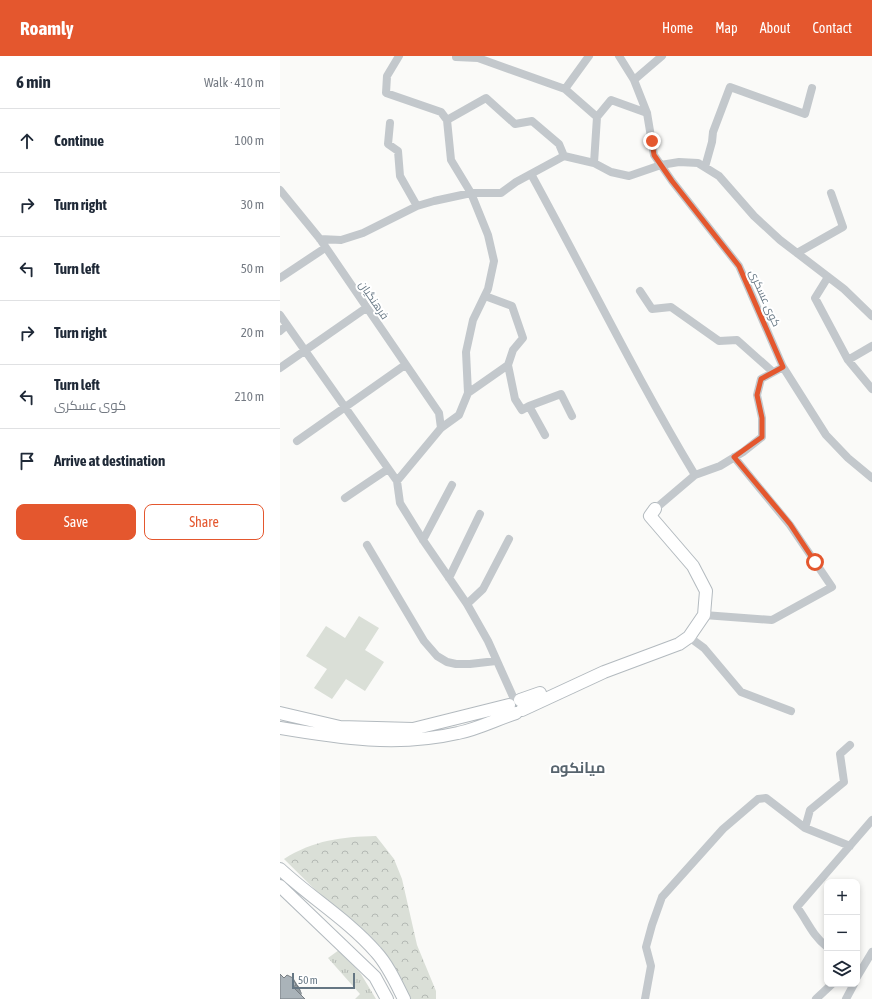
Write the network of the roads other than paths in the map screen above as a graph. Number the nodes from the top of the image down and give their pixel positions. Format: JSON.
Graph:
{"nodes":[{"id":1,"x":399,"y":56,"type":"edge"},
{"id":2,"x":589,"y":56,"type":"edge"},
{"id":3,"x":619,"y":56,"type":"edge"},
{"id":4,"x":662,"y":56,"type":"edge"},
{"id":5,"x":456,"y":58,"type":"dead end"},
{"id":6,"x":634,"y":80,"type":"junction"},
{"id":7,"x":812,"y":88,"type":"dead end"},
{"id":8,"x":565,"y":89,"type":"junction"},
{"id":9,"x":647,"y":113,"type":"junction"},
{"id":10,"x":597,"y":118,"type":"junction"},
{"id":11,"x":447,"y":120,"type":"junction"},
{"id":12,"x":390,"y":123,"type":"dead end"},
{"id":13,"x":564,"y":156,"type":"junction"},
{"id":14,"x":594,"y":163,"type":"junction"},
{"id":15,"x":661,"y":165,"type":"junction"},
{"id":16,"x":705,"y":167,"type":"junction"},
{"id":17,"x":531,"y":174,"type":"junction"},
{"id":18,"x":280,"y":190,"type":"edge"},
{"id":19,"x":471,"y":193,"type":"junction"},
{"id":20,"x":831,"y":193,"type":"dead end"},
{"id":21,"x":417,"y":206,"type":"junction"},
{"id":22,"x":320,"y":239,"type":"junction"},
{"id":23,"x":325,"y":248,"type":"junction"},
{"id":24,"x":797,"y":253,"type":"junction"},
{"id":25,"x":828,"y":277,"type":"junction"},
{"id":26,"x":280,"y":278,"type":"edge"},
{"id":27,"x":640,"y":291,"type":"dead end"},
{"id":28,"x":484,"y":296,"type":"junction"},
{"id":29,"x":366,"y":308,"type":"junction"},
{"id":30,"x":280,"y":315,"type":"edge"},
{"id":31,"x":872,"y":316,"type":"edge"},
{"id":32,"x":287,"y":325,"type":"junction"},
{"id":33,"x":280,"y":331,"type":"edge"},
{"id":34,"x":872,"y":346,"type":"edge"},
{"id":35,"x":304,"y":350,"type":"junction"},
{"id":36,"x":848,"y":360,"type":"junction"},
{"id":37,"x":405,"y":365,"type":"junction"},
{"id":38,"x":508,"y":365,"type":"junction"},
{"id":39,"x":783,"y":367,"type":"junction"},
{"id":40,"x":280,"y":368,"type":"edge"},
{"id":41,"x":773,"y":372,"type":"junction"},
{"id":42,"x":872,"y":389,"type":"edge"},
{"id":43,"x":468,"y":393,"type":"junction"},
{"id":44,"x":529,"y":406,"type":"junction"},
{"id":45,"x":345,"y":409,"type":"junction"},
{"id":46,"x":572,"y":416,"type":"dead end"},
{"id":47,"x":442,"y":428,"type":"junction"},
{"id":48,"x":545,"y":436,"type":"dead end"},
{"id":49,"x":297,"y":441,"type":"dead end"},
{"id":50,"x":734,"y":457,"type":"junction"},
{"id":51,"x":388,"y":469,"type":"junction"},
{"id":52,"x":695,"y":475,"type":"junction"},
{"id":53,"x":872,"y":478,"type":"edge"},
{"id":54,"x":397,"y":481,"type":"junction"},
{"id":55,"x":452,"y":485,"type":"dead end"},
{"id":56,"x":345,"y":498,"type":"dead end"},
{"id":57,"x":655,"y":510,"type":"joint"},
{"id":58,"x":480,"y":514,"type":"dead end"},
{"id":59,"x":509,"y":539,"type":"dead end"},
{"id":60,"x":423,"y":540,"type":"junction"},
{"id":61,"x":367,"y":545,"type":"dead end"},
{"id":62,"x":448,"y":578,"type":"junction"},
{"id":63,"x":467,"y":604,"type":"junction"},
{"id":64,"x":704,"y":615,"type":"junction"},
{"id":65,"x":689,"y":637,"type":"junction"},
{"id":66,"x":496,"y":661,"type":"junction"},
{"id":67,"x":516,"y":706,"type":"junction"},
{"id":68,"x":791,"y":711,"type":"dead end"},
{"id":69,"x":280,"y":713,"type":"edge"},
{"id":70,"x":280,"y":728,"type":"edge"},
{"id":71,"x":850,"y":745,"type":"dead end"},
{"id":72,"x":872,"y":821,"type":"edge"},
{"id":73,"x":804,"y":828,"type":"junction"},
{"id":74,"x":850,"y":846,"type":"junction"},
{"id":75,"x":280,"y":869,"type":"edge"},
{"id":76,"x":280,"y":886,"type":"edge"},
{"id":77,"x":824,"y":945,"type":"edge"},
{"id":78,"x":870,"y":955,"type":"edge"},
{"id":79,"x":860,"y":968,"type":"edge"},
{"id":80,"x":829,"y":987,"type":"edge"},
{"id":81,"x":852,"y":987,"type":"edge"},
{"id":82,"x":388,"y":999,"type":"edge"},
{"id":83,"x":404,"y":999,"type":"edge"},
{"id":84,"x":645,"y":999,"type":"edge"},
{"id":85,"x":816,"y":999,"type":"edge"},
{"id":86,"x":846,"y":999,"type":"edge"}],
"edges":[{"from":1,"to":11,"type":"street"},
{"from":2,"to":8,"type":"street"},
{"from":3,"to":6,"type":"street","name":"کوی عسکری"},
{"from":4,"to":6,"type":"street"},
{"from":5,"to":8,"type":"street"},
{"from":6,"to":9,"type":"street","name":"کوی عسکری"},
{"from":7,"to":16,"type":"street"},
{"from":8,"to":10,"type":"street"},
{"from":9,"to":10,"type":"street"},
{"from":9,"to":15,"type":"street","name":"کوی عسکری"},
{"from":10,"to":14,"type":"street"},
{"from":11,"to":13,"type":"street"},
{"from":11,"to":19,"type":"street"},
{"from":12,"to":21,"type":"street"},
{"from":13,"to":14,"type":"street"},
{"from":13,"to":17,"type":"street"},
{"from":14,"to":15,"type":"street"},
{"from":15,"to":16,"type":"street"},
{"from":15,"to":39,"type":"street","name":"کوی عسکری"},
{"from":16,"to":24,"type":"street"},
{"from":17,"to":19,"type":"street"},
{"from":17,"to":52,"type":"street"},
{"from":18,"to":22,"type":"street","name":"فرهنگیان"},
{"from":19,"to":21,"type":"street"},
{"from":19,"to":28,"type":"street"},
{"from":20,"to":24,"type":"street"},
{"from":21,"to":22,"type":"street"},
{"from":22,"to":23,"type":"street","name":"فرهنگیان"},
{"from":23,"to":26,"type":"street"},
{"from":23,"to":29,"type":"street","name":"فرهنگیان"},
{"from":24,"to":25,"type":"street"},
{"from":25,"to":31,"type":"street"},
{"from":25,"to":36,"type":"street"},
{"from":27,"to":41,"type":"street"},
{"from":28,"to":38,"type":"street"},
{"from":28,"to":43,"type":"street"},
{"from":29,"to":35,"type":"street"},
{"from":29,"to":37,"type":"street","name":"فرهنگیان"},
{"from":30,"to":32,"type":"street"},
{"from":32,"to":33,"type":"street"},
{"from":32,"to":35,"type":"street"},
{"from":34,"to":36,"type":"street"},
{"from":35,"to":40,"type":"street"},
{"from":35,"to":45,"type":"street"},
{"from":36,"to":42,"type":"street"},
{"from":37,"to":45,"type":"street"},
{"from":37,"to":47,"type":"street","name":"فرهنگیان"},
{"from":38,"to":43,"type":"street"},
{"from":38,"to":44,"type":"street"},
{"from":39,"to":41,"type":"street"},
{"from":39,"to":53,"type":"street","name":"کوی عسکری"},
{"from":41,"to":50,"type":"street"},
{"from":43,"to":47,"type":"street"},
{"from":44,"to":46,"type":"street"},
{"from":44,"to":48,"type":"street"},
{"from":45,"to":49,"type":"street"},
{"from":45,"to":51,"type":"street"},
{"from":47,"to":54,"type":"street"},
{"from":50,"to":52,"type":"street"},
{"from":50,"to":64,"type":"street"},
{"from":51,"to":54,"type":"street"},
{"from":51,"to":56,"type":"street"},
{"from":52,"to":57,"type":"street"},
{"from":54,"to":60,"type":"street"},
{"from":55,"to":60,"type":"street"},
{"from":57,"to":64,"type":"main road"},
{"from":58,"to":62,"type":"street"},
{"from":59,"to":63,"type":"street"},
{"from":60,"to":62,"type":"street"},
{"from":61,"to":66,"type":"street"},
{"from":62,"to":63,"type":"street"},
{"from":63,"to":66,"type":"street"},
{"from":64,"to":65,"type":"main road"},
{"from":65,"to":67,"type":"main road"},
{"from":65,"to":68,"type":"street"},
{"from":66,"to":67,"type":"street"},
{"from":67,"to":69,"type":"main road"},
{"from":67,"to":70,"type":"main road"},
{"from":71,"to":73,"type":"street"},
{"from":72,"to":74,"type":"street"},
{"from":73,"to":74,"type":"street"},
{"from":73,"to":84,"type":"street"},
{"from":74,"to":77,"type":"street"},
{"from":75,"to":83,"type":"main road"},
{"from":76,"to":82,"type":"main road"},
{"from":78,"to":79,"type":"street"},
{"from":80,"to":85,"type":"street"},
{"from":81,"to":86,"type":"street"}]}
